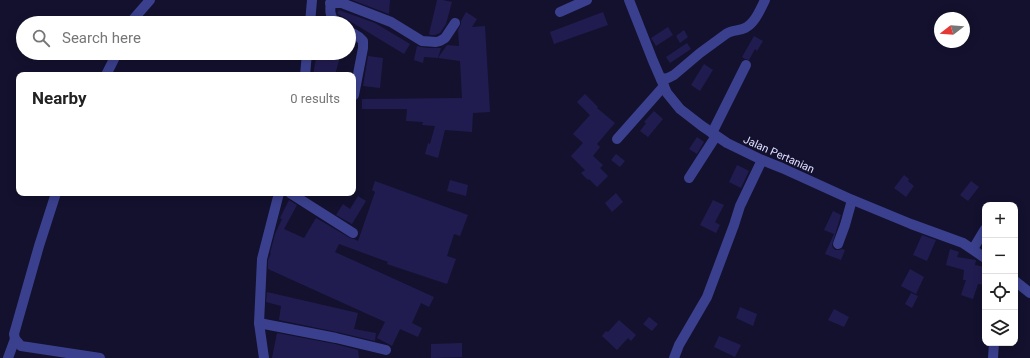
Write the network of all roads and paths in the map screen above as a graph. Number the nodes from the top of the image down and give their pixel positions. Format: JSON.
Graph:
{"nodes":[{"id":1,"x":150,"y":0,"type":"edge"},
{"id":2,"x":312,"y":0,"type":"edge"},
{"id":3,"x":587,"y":0,"type":"edge"},
{"id":4,"x":628,"y":0,"type":"edge"},
{"id":5,"x":765,"y":0,"type":"edge"},
{"id":6,"x":330,"y":1,"type":"edge"},
{"id":7,"x":560,"y":12,"type":"dead end"},
{"id":8,"x":136,"y":16,"type":"edge"},
{"id":9,"x":311,"y":16,"type":"edge"},
{"id":10,"x":331,"y":16,"type":"edge"},
{"id":11,"x":455,"y":23,"type":"dead end"},
{"id":12,"x":356,"y":35,"type":"edge"},
{"id":13,"x":114,"y":60,"type":"edge"},
{"id":14,"x":306,"y":60,"type":"edge"},
{"id":15,"x":746,"y":65,"type":"dead end"},
{"id":16,"x":108,"y":72,"type":"edge"},
{"id":17,"x":305,"y":72,"type":"edge"},
{"id":18,"x":356,"y":83,"type":"edge"},
{"id":19,"x":663,"y":83,"type":"junction"},
{"id":20,"x":714,"y":134,"type":"junction"},
{"id":21,"x":617,"y":139,"type":"dead end"},
{"id":22,"x":762,"y":160,"type":"junction"},
{"id":23,"x":689,"y":178,"type":"dead end"},
{"id":24,"x":55,"y":196,"type":"edge"},
{"id":25,"x":278,"y":196,"type":"edge"},
{"id":26,"x":295,"y":196,"type":"edge"},
{"id":27,"x":852,"y":200,"type":"junction"},
{"id":28,"x":353,"y":233,"type":"dead end"},
{"id":29,"x":982,"y":234,"type":"edge"},
{"id":30,"x":838,"y":244,"type":"dead end"},
{"id":31,"x":972,"y":249,"type":"junction"},
{"id":32,"x":982,"y":256,"type":"edge"},
{"id":33,"x":1018,"y":283,"type":"edge"},
{"id":34,"x":1030,"y":293,"type":"edge"},
{"id":35,"x":259,"y":323,"type":"junction"},
{"id":36,"x":15,"y":339,"type":"junction"},
{"id":37,"x":994,"y":346,"type":"edge"},
{"id":38,"x":386,"y":350,"type":"dead end"},
{"id":39,"x":8,"y":358,"type":"edge"},
{"id":40,"x":100,"y":358,"type":"edge"},
{"id":41,"x":264,"y":358,"type":"edge"},
{"id":42,"x":674,"y":358,"type":"edge"},
{"id":43,"x":993,"y":358,"type":"edge"}],
"edges":[{"from":1,"to":8,"type":"street"},
{"from":2,"to":9,"type":"street"},
{"from":3,"to":7,"type":"street"},
{"from":4,"to":19,"type":"street","name":"Jalan Pertanian"},
{"from":5,"to":19,"type":"street"},
{"from":6,"to":10,"type":"street"},
{"from":6,"to":11,"type":"street"},
{"from":12,"to":18,"type":"street"},
{"from":13,"to":16,"type":"street"},
{"from":14,"to":17,"type":"street"},
{"from":15,"to":20,"type":"street"},
{"from":19,"to":20,"type":"street","name":"Jalan Pertanian"},
{"from":19,"to":21,"type":"street"},
{"from":20,"to":22,"type":"street","name":"Jalan Pertanian"},
{"from":20,"to":23,"type":"street"},
{"from":22,"to":27,"type":"street","name":"Jalan Pertanian"},
{"from":22,"to":42,"type":"street"},
{"from":24,"to":36,"type":"street"},
{"from":25,"to":35,"type":"street"},
{"from":26,"to":28,"type":"street"},
{"from":27,"to":30,"type":"street"},
{"from":27,"to":31,"type":"street","name":"Jalan Pertanian"},
{"from":29,"to":31,"type":"street"},
{"from":31,"to":32,"type":"street","name":"Jalan Pertanian"},
{"from":33,"to":34,"type":"street"},
{"from":35,"to":38,"type":"street"},
{"from":35,"to":41,"type":"street"},
{"from":36,"to":39,"type":"street"},
{"from":36,"to":40,"type":"street"},
{"from":37,"to":43,"type":"street"}]}
